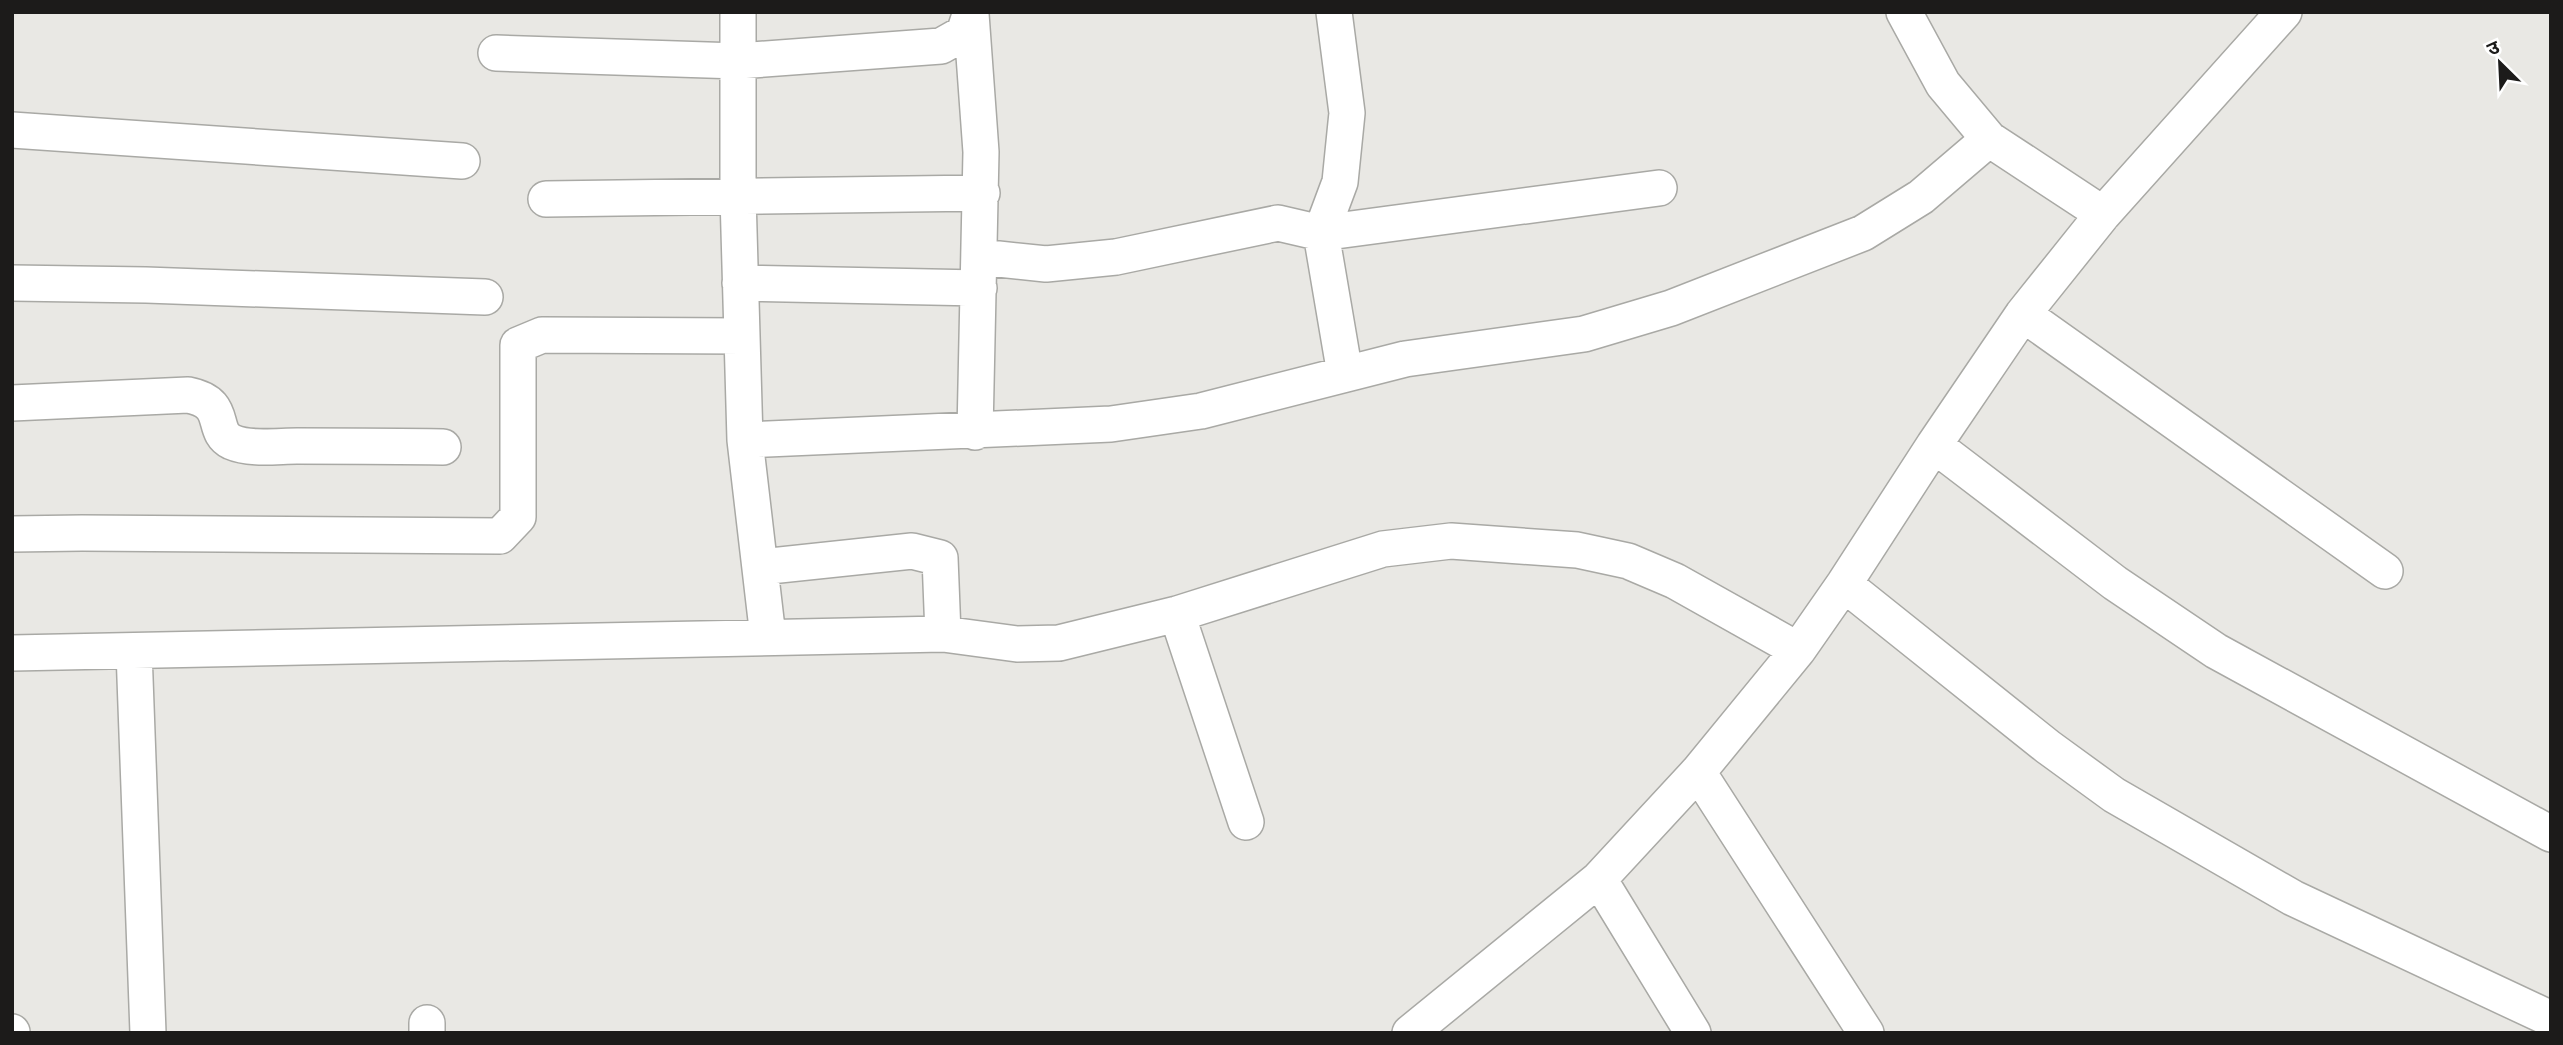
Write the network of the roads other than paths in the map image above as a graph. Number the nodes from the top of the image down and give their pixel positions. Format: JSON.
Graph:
{"nodes":[{"id":1,"x":738,"y":12,"type":"edge"},
{"id":2,"x":1334,"y":12,"type":"edge"},
{"id":3,"x":1904,"y":12,"type":"edge"},
{"id":4,"x":2284,"y":12,"type":"edge"},
{"id":5,"x":971,"y":13,"type":"edge"},
{"id":6,"x":496,"y":52,"type":"dead end"},
{"id":7,"x":738,"y":61,"type":"junction"},
{"id":8,"x":12,"y":130,"type":"edge"},
{"id":9,"x":1989,"y":139,"type":"junction"},
{"id":10,"x":462,"y":161,"type":"dead end"},
{"id":11,"x":1659,"y":188,"type":"dead end"},
{"id":12,"x":982,"y":192,"type":"junction"},
{"id":13,"x":738,"y":196,"type":"junction"},
{"id":14,"x":547,"y":199,"type":"dead end"},
{"id":15,"x":2103,"y":214,"type":"junction"},
{"id":16,"x":1321,"y":233,"type":"junction"},
{"id":17,"x":979,"y":272,"type":"junction"},
{"id":18,"x":12,"y":283,"type":"edge"},
{"id":19,"x":740,"y":284,"type":"junction"},
{"id":20,"x":485,"y":297,"type":"dead end"},
{"id":21,"x":2023,"y":314,"type":"junction"},
{"id":22,"x":742,"y":336,"type":"junction"},
{"id":23,"x":1345,"y":374,"type":"junction"},
{"id":24,"x":12,"y":402,"type":"edge"},
{"id":25,"x":975,"y":432,"type":"junction"},
{"id":26,"x":745,"y":440,"type":"junction"},
{"id":27,"x":1934,"y":445,"type":"junction"},
{"id":28,"x":443,"y":447,"type":"dead end"},
{"id":29,"x":12,"y":534,"type":"edge"},
{"id":30,"x":760,"y":567,"type":"junction"},
{"id":31,"x":2385,"y":571,"type":"dead end"},
{"id":32,"x":1844,"y":584,"type":"junction"},
{"id":33,"x":1177,"y":614,"type":"junction"},
{"id":34,"x":943,"y":634,"type":"junction"},
{"id":35,"x":768,"y":637,"type":"junction"},
{"id":36,"x":1798,"y":650,"type":"junction"},
{"id":37,"x":134,"y":651,"type":"junction"},
{"id":38,"x":12,"y":653,"type":"edge"},
{"id":39,"x":1698,"y":772,"type":"junction"},
{"id":40,"x":1246,"y":822,"type":"dead end"},
{"id":41,"x":2551,"y":834,"type":"edge"},
{"id":42,"x":1599,"y":879,"type":"junction"},
{"id":43,"x":2551,"y":1019,"type":"edge"},
{"id":44,"x":148,"y":1033,"type":"edge"},
{"id":45,"x":1410,"y":1033,"type":"edge"},
{"id":46,"x":1693,"y":1033,"type":"edge"},
{"id":47,"x":1866,"y":1033,"type":"edge"}],
"edges":[{"from":1,"to":7,"type":"street"},
{"from":2,"to":16,"type":"street"},
{"from":3,"to":9,"type":"street"},
{"from":4,"to":15,"type":"street"},
{"from":5,"to":7,"type":"street"},
{"from":5,"to":12,"type":"street"},
{"from":6,"to":7,"type":"street"},
{"from":7,"to":13,"type":"street"},
{"from":8,"to":10,"type":"street"},
{"from":9,"to":15,"type":"street"},
{"from":9,"to":23,"type":"street"},
{"from":11,"to":16,"type":"street"},
{"from":12,"to":13,"type":"street"},
{"from":12,"to":17,"type":"street"},
{"from":13,"to":14,"type":"street"},
{"from":13,"to":19,"type":"street"},
{"from":15,"to":21,"type":"street"},
{"from":16,"to":17,"type":"street"},
{"from":16,"to":23,"type":"street"},
{"from":17,"to":19,"type":"street"},
{"from":17,"to":25,"type":"street"},
{"from":18,"to":20,"type":"street"},
{"from":19,"to":22,"type":"street"},
{"from":21,"to":27,"type":"street"},
{"from":21,"to":31,"type":"street"},
{"from":22,"to":26,"type":"street"},
{"from":22,"to":29,"type":"street"},
{"from":23,"to":25,"type":"street"},
{"from":24,"to":28,"type":"street"},
{"from":25,"to":26,"type":"street"},
{"from":26,"to":30,"type":"street"},
{"from":27,"to":32,"type":"street"},
{"from":27,"to":41,"type":"street"},
{"from":30,"to":34,"type":"street"},
{"from":30,"to":35,"type":"street"},
{"from":32,"to":36,"type":"street"},
{"from":32,"to":43,"type":"street"},
{"from":33,"to":34,"type":"street"},
{"from":33,"to":36,"type":"street"},
{"from":33,"to":40,"type":"street"},
{"from":34,"to":35,"type":"street"},
{"from":35,"to":37,"type":"street"},
{"from":36,"to":39,"type":"street"},
{"from":37,"to":38,"type":"street"},
{"from":37,"to":44,"type":"street"},
{"from":39,"to":42,"type":"street"},
{"from":39,"to":47,"type":"street"},
{"from":42,"to":45,"type":"street"},
{"from":42,"to":46,"type":"street"}]}
